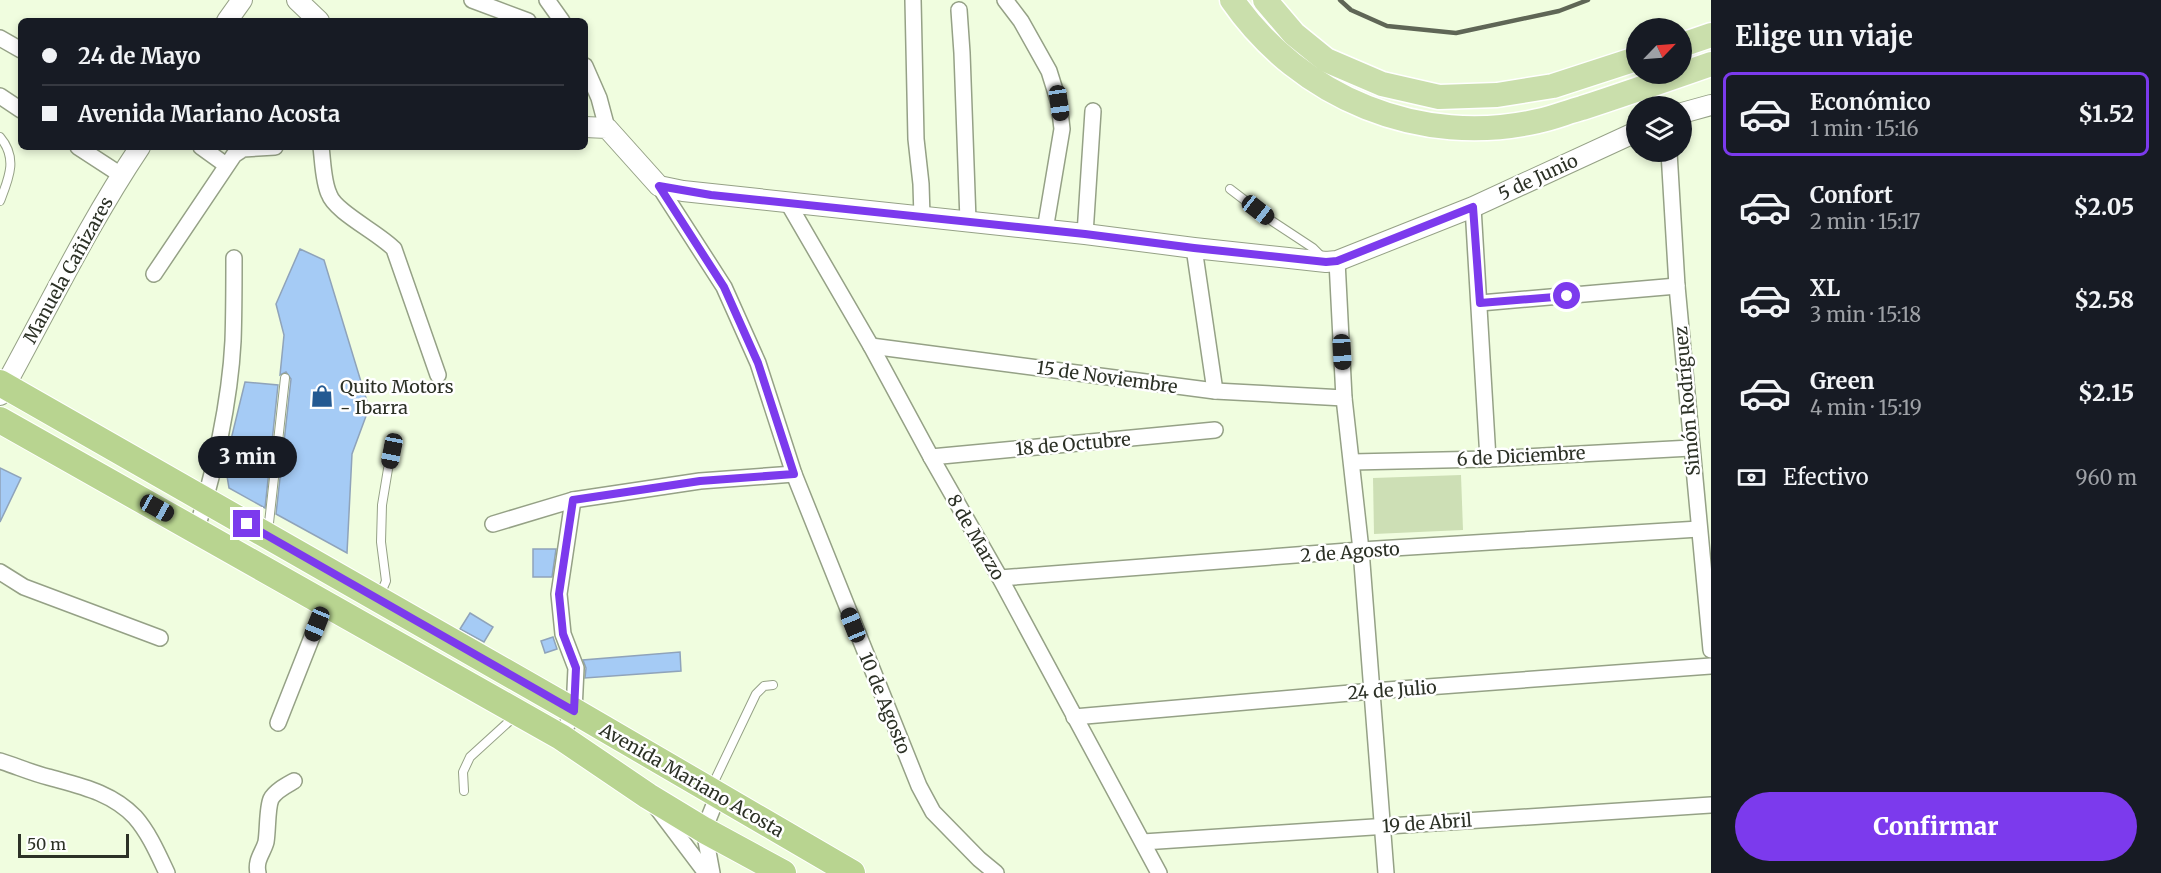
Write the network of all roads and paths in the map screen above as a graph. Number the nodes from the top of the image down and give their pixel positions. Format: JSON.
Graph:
{"nodes":[{"id":1,"x":242,"y":0,"type":"edge"},
{"id":2,"x":297,"y":0,"type":"edge"},
{"id":3,"x":472,"y":0,"type":"edge"},
{"id":4,"x":547,"y":0,"type":"edge"},
{"id":5,"x":913,"y":0,"type":"edge"},
{"id":6,"x":1005,"y":0,"type":"edge"},
{"id":7,"x":1232,"y":0,"type":"edge"},
{"id":8,"x":1265,"y":0,"type":"edge"},
{"id":9,"x":959,"y":10,"type":"dead end"},
{"id":10,"x":229,"y":18,"type":"edge"},
{"id":11,"x":316,"y":18,"type":"edge"},
{"id":12,"x":520,"y":18,"type":"edge"},
{"id":13,"x":560,"y":18,"type":"edge"},
{"id":14,"x":1711,"y":35,"type":"edge"},
{"id":15,"x":0,"y":38,"type":"edge"},
{"id":16,"x":1692,"y":42,"type":"edge"},
{"id":17,"x":18,"y":48,"type":"edge"},
{"id":18,"x":1626,"y":62,"type":"edge"},
{"id":19,"x":1711,"y":64,"type":"edge"},
{"id":20,"x":590,"y":82,"type":"edge"},
{"id":21,"x":0,"y":96,"type":"edge"},
{"id":22,"x":1711,"y":105,"type":"edge"},
{"id":23,"x":18,"y":108,"type":"edge"},
{"id":24,"x":1692,"y":110,"type":"edge"},
{"id":25,"x":1092,"y":111,"type":"dead end"},
{"id":26,"x":588,"y":127,"type":"edge"},
{"id":27,"x":607,"y":128,"type":"junction"},
{"id":28,"x":0,"y":137,"type":"edge"},
{"id":29,"x":1626,"y":137,"type":"edge"},
{"id":30,"x":83,"y":150,"type":"edge"},
{"id":31,"x":138,"y":150,"type":"edge"},
{"id":32,"x":205,"y":150,"type":"edge"},
{"id":33,"x":242,"y":150,"type":"edge"},
{"id":34,"x":321,"y":150,"type":"edge"},
{"id":35,"x":1670,"y":162,"type":"edge"},
{"id":36,"x":226,"y":165,"type":"junction"},
{"id":37,"x":121,"y":175,"type":"junction"},
{"id":38,"x":659,"y":186,"type":"junction"},
{"id":39,"x":1230,"y":189,"type":"dead end"},
{"id":40,"x":0,"y":201,"type":"edge"},
{"id":41,"x":788,"y":203,"type":"junction"},
{"id":42,"x":1473,"y":207,"type":"junction"},
{"id":43,"x":922,"y":217,"type":"junction"},
{"id":44,"x":968,"y":221,"type":"junction"},
{"id":45,"x":1045,"y":230,"type":"junction"},
{"id":46,"x":1085,"y":234,"type":"junction"},
{"id":47,"x":1194,"y":248,"type":"junction"},
{"id":48,"x":234,"y":258,"type":"dead end"},
{"id":49,"x":1331,"y":261,"type":"junction"},
{"id":50,"x":154,"y":274,"type":"dead end"},
{"id":51,"x":1677,"y":286,"type":"junction"},
{"id":52,"x":1480,"y":303,"type":"junction"},
{"id":53,"x":871,"y":345,"type":"junction"},
{"id":54,"x":438,"y":375,"type":"dead end"},
{"id":55,"x":285,"y":378,"type":"dead end"},
{"id":56,"x":2,"y":388,"type":"edge"},
{"id":57,"x":1215,"y":391,"type":"junction"},
{"id":58,"x":1344,"y":398,"type":"junction"},
{"id":59,"x":0,"y":420,"type":"edge"},
{"id":60,"x":1215,"y":430,"type":"dead end"},
{"id":61,"x":1691,"y":448,"type":"junction"},
{"id":62,"x":392,"y":451,"type":"dead end"},
{"id":63,"x":931,"y":457,"type":"junction"},
{"id":64,"x":1488,"y":459,"type":"junction"},
{"id":65,"x":1352,"y":462,"type":"junction"},
{"id":66,"x":794,"y":474,"type":"junction"},
{"id":67,"x":573,"y":500,"type":"junction"},
{"id":68,"x":206,"y":501,"type":"junction"},
{"id":69,"x":493,"y":524,"type":"dead end"},
{"id":70,"x":1699,"y":529,"type":"junction"},
{"id":71,"x":196,"y":531,"type":"junction"},
{"id":72,"x":268,"y":536,"type":"junction"},
{"id":73,"x":1361,"y":550,"type":"junction"},
{"id":74,"x":0,"y":572,"type":"edge"},
{"id":75,"x":1000,"y":578,"type":"junction"},
{"id":76,"x":379,"y":600,"type":"junction"},
{"id":77,"x":325,"y":604,"type":"junction"},
{"id":78,"x":160,"y":638,"type":"dead end"},
{"id":79,"x":1711,"y":650,"type":"edge"},
{"id":80,"x":1711,"y":666,"type":"edge"},
{"id":81,"x":773,"y":684,"type":"dead end"},
{"id":82,"x":1373,"y":691,"type":"junction"},
{"id":83,"x":574,"y":711,"type":"junction"},
{"id":84,"x":518,"y":713,"type":"junction"},
{"id":85,"x":1074,"y":717,"type":"junction"},
{"id":86,"x":278,"y":723,"type":"dead end"},
{"id":87,"x":561,"y":737,"type":"junction"},
{"id":88,"x":0,"y":761,"type":"edge"},
{"id":89,"x":294,"y":782,"type":"dead end"},
{"id":90,"x":464,"y":791,"type":"dead end"},
{"id":91,"x":714,"y":793,"type":"junction"},
{"id":92,"x":648,"y":796,"type":"junction"},
{"id":93,"x":1711,"y":805,"type":"edge"},
{"id":94,"x":1384,"y":826,"type":"junction"},
{"id":95,"x":704,"y":830,"type":"junction"},
{"id":96,"x":1143,"y":842,"type":"junction"},
{"id":97,"x":167,"y":873,"type":"edge"},
{"id":98,"x":258,"y":873,"type":"edge"},
{"id":99,"x":706,"y":873,"type":"edge"},
{"id":100,"x":711,"y":873,"type":"edge"},
{"id":101,"x":783,"y":873,"type":"edge"},
{"id":102,"x":852,"y":873,"type":"edge"},
{"id":103,"x":996,"y":873,"type":"edge"},
{"id":104,"x":1159,"y":873,"type":"edge"},
{"id":105,"x":1386,"y":873,"type":"edge"}],
"edges":[{"from":1,"to":10,"type":"street"},
{"from":2,"to":11,"type":"street"},
{"from":3,"to":12,"type":"street"},
{"from":4,"to":13,"type":"street"},
{"from":5,"to":43,"type":"street"},
{"from":6,"to":45,"type":"street"},
{"from":7,"to":19,"type":"main road"},
{"from":8,"to":18,"type":"main road"},
{"from":9,"to":44,"type":"street"},
{"from":14,"to":16,"type":"main road"},
{"from":15,"to":17,"type":"street"},
{"from":20,"to":27,"type":"street","name":"10 de Agosto"},
{"from":21,"to":23,"type":"street"},
{"from":22,"to":24,"type":"street"},
{"from":25,"to":46,"type":"street"},
{"from":26,"to":27,"type":"street"},
{"from":27,"to":38,"type":"street","name":"10 de Agosto"},
{"from":28,"to":40,"type":"lane"},
{"from":29,"to":42,"type":"street","name":"5 de Junio"},
{"from":30,"to":37,"type":"street"},
{"from":31,"to":37,"type":"street","name":"Manuela Cañizares"},
{"from":32,"to":36,"type":"street"},
{"from":33,"to":36,"type":"street"},
{"from":34,"to":54,"type":"street"},
{"from":35,"to":51,"type":"street","name":"Simón Rodríguez"},
{"from":36,"to":50,"type":"street"},
{"from":37,"to":56,"type":"street","name":"Manuela Cañizares"},
{"from":38,"to":41,"type":"street","name":"5 de Junio"},
{"from":38,"to":66,"type":"street","name":"10 de Agosto"},
{"from":39,"to":49,"type":"lane"},
{"from":41,"to":43,"type":"street","name":"5 de Junio"},
{"from":41,"to":53,"type":"street","name":"8 de Marzo"},
{"from":42,"to":49,"type":"street","name":"5 de Junio"},
{"from":42,"to":52,"type":"street"},
{"from":43,"to":44,"type":"street","name":"5 de Junio"},
{"from":44,"to":45,"type":"street","name":"5 de Junio"},
{"from":45,"to":46,"type":"street","name":"5 de Junio"},
{"from":46,"to":47,"type":"street","name":"5 de Junio"},
{"from":47,"to":49,"type":"street","name":"5 de Junio"},
{"from":47,"to":57,"type":"street"},
{"from":48,"to":68,"type":"street"},
{"from":49,"to":58,"type":"street"},
{"from":51,"to":52,"type":"street"},
{"from":51,"to":61,"type":"street","name":"Simón Rodríguez"},
{"from":52,"to":64,"type":"street"},
{"from":53,"to":57,"type":"street","name":"15 de Noviembre"},
{"from":53,"to":63,"type":"street","name":"8 de Marzo"},
{"from":55,"to":72,"type":"lane"},
{"from":56,"to":68,"type":"highway","name":"Avenida Mariano Acosta"},
{"from":57,"to":58,"type":"street","name":"15 de Noviembre"},
{"from":58,"to":65,"type":"street"},
{"from":59,"to":71,"type":"highway","name":"Avenida Mariano Acosta"},
{"from":60,"to":63,"type":"street","name":"18 de Octubre"},
{"from":61,"to":64,"type":"street","name":"6 de Diciembre"},
{"from":61,"to":70,"type":"street","name":"Simón Rodríguez"},
{"from":62,"to":76,"type":"lane"},
{"from":63,"to":75,"type":"street","name":"8 de Marzo"},
{"from":64,"to":65,"type":"street","name":"6 de Diciembre"},
{"from":65,"to":73,"type":"street"},
{"from":66,"to":67,"type":"street"},
{"from":66,"to":103,"type":"street","name":"10 de Agosto"},
{"from":67,"to":69,"type":"street"},
{"from":67,"to":83,"type":"street"},
{"from":68,"to":71,"type":"street"},
{"from":68,"to":72,"type":"highway","name":"Avenida Mariano Acosta"},
{"from":70,"to":73,"type":"street","name":"2 de Agosto"},
{"from":70,"to":79,"type":"street","name":"Simón Rodríguez"},
{"from":71,"to":77,"type":"highway","name":"Avenida Mariano Acosta"},
{"from":72,"to":76,"type":"highway","name":"Avenida Mariano Acosta"},
{"from":73,"to":75,"type":"street","name":"2 de Agosto"},
{"from":73,"to":82,"type":"street"},
{"from":74,"to":78,"type":"street"},
{"from":75,"to":85,"type":"street","name":"8 de Marzo"},
{"from":76,"to":83,"type":"highway","name":"Avenida Mariano Acosta"},
{"from":77,"to":84,"type":"highway","name":"Avenida Mariano Acosta"},
{"from":77,"to":86,"type":"street"},
{"from":80,"to":82,"type":"street","name":"24 de Julio"},
{"from":81,"to":91,"type":"lane"},
{"from":82,"to":85,"type":"street","name":"24 de Julio"},
{"from":82,"to":94,"type":"street"},
{"from":83,"to":87,"type":"street"},
{"from":83,"to":91,"type":"highway","name":"Avenida Mariano Acosta"},
{"from":84,"to":87,"type":"highway","name":"Avenida Mariano Acosta"},
{"from":84,"to":90,"type":"lane"},
{"from":85,"to":96,"type":"street","name":"8 de Marzo"},
{"from":87,"to":92,"type":"highway","name":"Avenida Mariano Acosta"},
{"from":88,"to":97,"type":"street"},
{"from":89,"to":98,"type":"street"},
{"from":91,"to":95,"type":"street"},
{"from":91,"to":102,"type":"highway","name":"Avenida Mariano Acosta"},
{"from":92,"to":95,"type":"highway","name":"Avenida Mariano Acosta"},
{"from":92,"to":99,"type":"street"},
{"from":93,"to":94,"type":"street","name":"19 de Abril"},
{"from":94,"to":96,"type":"street","name":"19 de Abril"},
{"from":94,"to":105,"type":"street"},
{"from":95,"to":100,"type":"street"},
{"from":95,"to":101,"type":"highway","name":"Avenida Mariano Acosta"},
{"from":96,"to":104,"type":"street","name":"8 de Marzo"}]}
